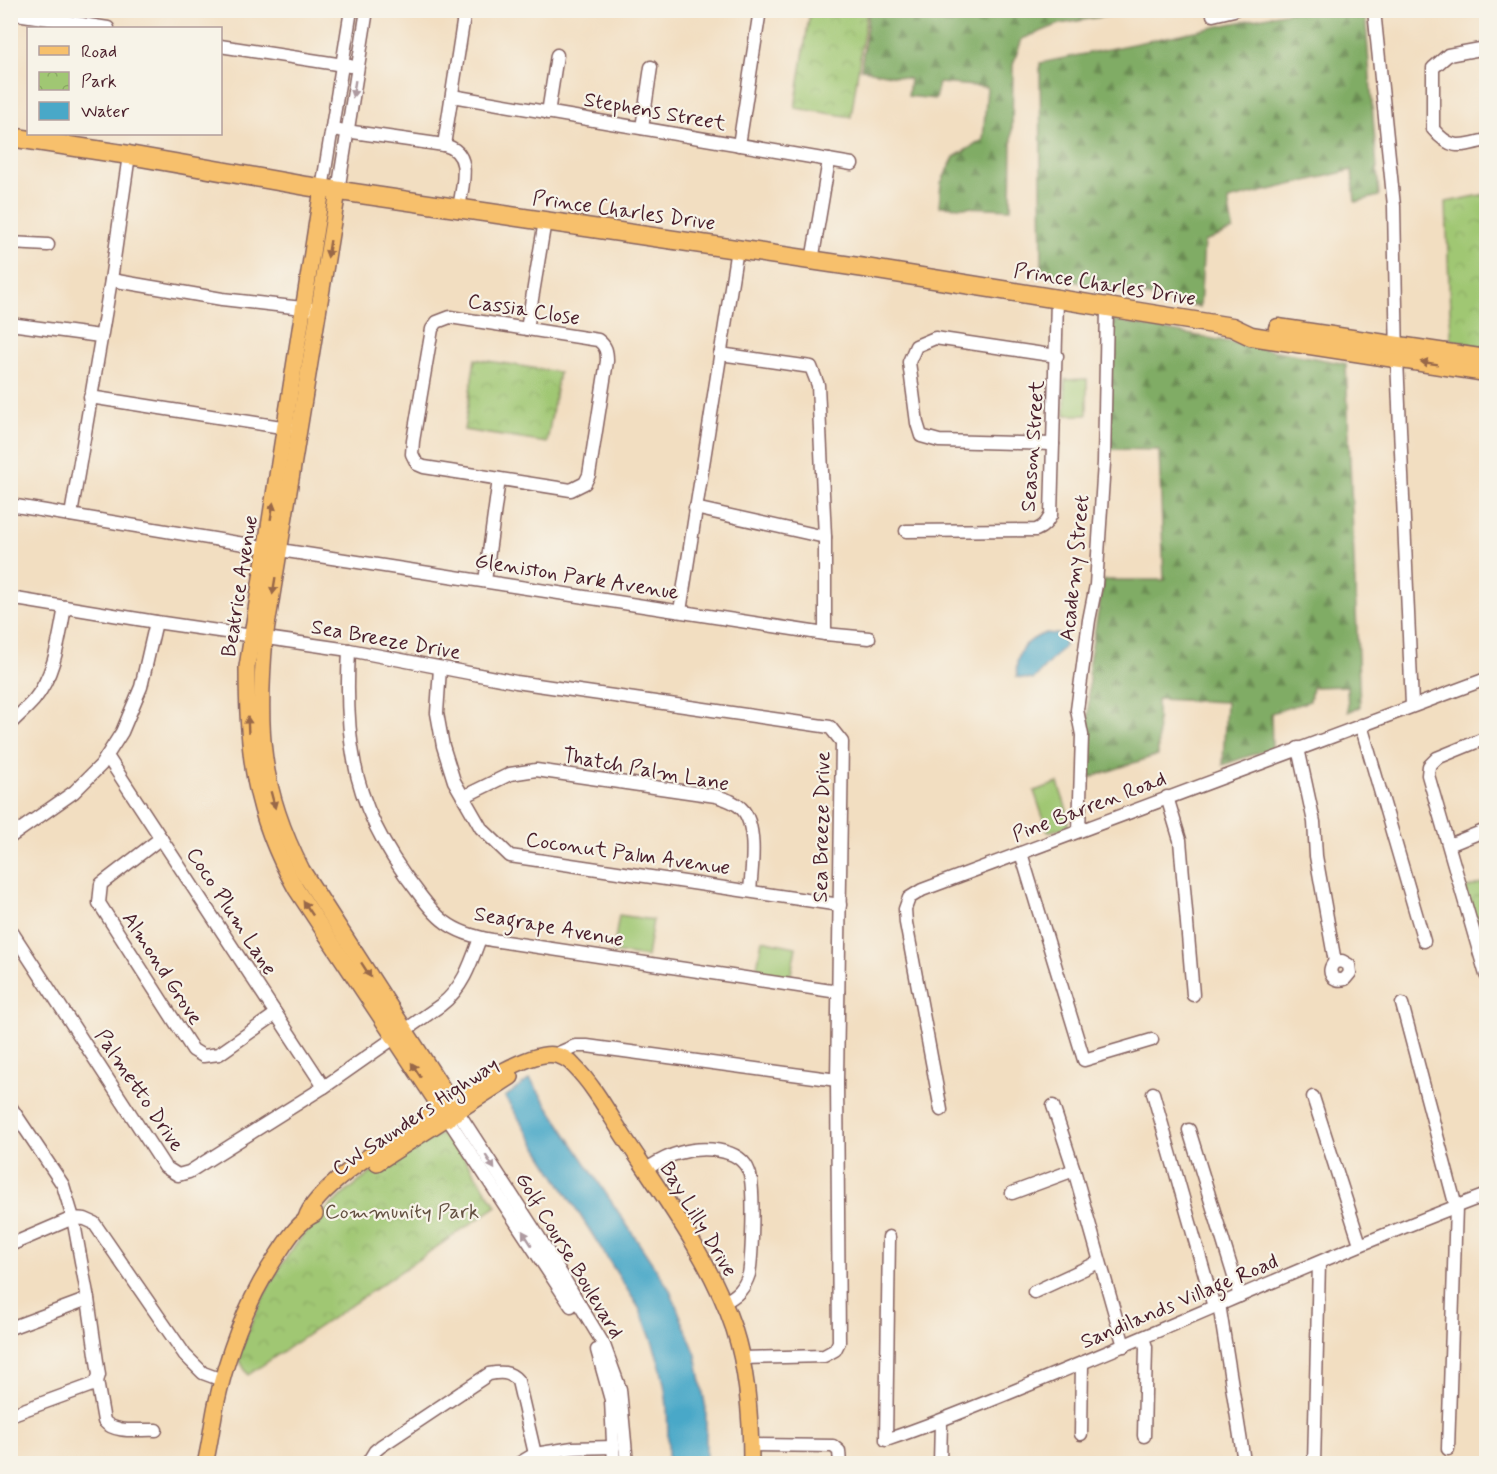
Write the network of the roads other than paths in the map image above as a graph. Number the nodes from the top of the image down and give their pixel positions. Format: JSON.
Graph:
{"nodes":[{"id":1,"x":351,"y":10,"type":"edge"},
{"id":2,"x":366,"y":10,"type":"edge"},
{"id":3,"x":465,"y":10,"type":"edge"},
{"id":4,"x":760,"y":10,"type":"edge"},
{"id":5,"x":1234,"y":10,"type":"edge"},
{"id":6,"x":1374,"y":10,"type":"edge"},
{"id":7,"x":10,"y":13,"type":"edge"},
{"id":8,"x":1213,"y":13,"type":"edge"},
{"id":9,"x":101,"y":27,"type":"edge"},
{"id":10,"x":222,"y":46,"type":"edge"},
{"id":11,"x":1486,"y":48,"type":"edge"},
{"id":12,"x":557,"y":55,"type":"dead end"},
{"id":13,"x":342,"y":65,"type":"junction"},
{"id":14,"x":651,"y":67,"type":"dead end"},
{"id":15,"x":358,"y":68,"type":"junction"},
{"id":16,"x":452,"y":96,"type":"junction"},
{"id":17,"x":548,"y":113,"type":"junction"},
{"id":18,"x":642,"y":128,"type":"junction"},
{"id":19,"x":332,"y":129,"type":"junction"},
{"id":20,"x":348,"y":131,"type":"junction"},
{"id":21,"x":10,"y":137,"type":"edge"},
{"id":22,"x":1486,"y":140,"type":"edge"},
{"id":23,"x":444,"y":145,"type":"junction"},
{"id":24,"x":739,"y":145,"type":"junction"},
{"id":25,"x":129,"y":155,"type":"junction"},
{"id":26,"x":829,"y":160,"type":"junction"},
{"id":27,"x":852,"y":164,"type":"dead end"},
{"id":28,"x":330,"y":190,"type":"junction"},
{"id":29,"x":459,"y":208,"type":"junction"},
{"id":30,"x":545,"y":221,"type":"junction"},
{"id":31,"x":10,"y":243,"type":"edge"},
{"id":32,"x":48,"y":245,"type":"dead end"},
{"id":33,"x":737,"y":249,"type":"junction"},
{"id":34,"x":812,"y":261,"type":"junction"},
{"id":35,"x":111,"y":280,"type":"junction"},
{"id":36,"x":1058,"y":300,"type":"junction"},
{"id":37,"x":1107,"y":308,"type":"junction"},
{"id":38,"x":311,"y":309,"type":"junction"},
{"id":39,"x":10,"y":324,"type":"edge"},
{"id":40,"x":527,"y":329,"type":"junction"},
{"id":41,"x":100,"y":336,"type":"junction"},
{"id":42,"x":1397,"y":352,"type":"junction"},
{"id":43,"x":720,"y":354,"type":"junction"},
{"id":44,"x":1057,"y":356,"type":"junction"},
{"id":45,"x":1486,"y":359,"type":"edge"},
{"id":46,"x":1486,"y":372,"type":"edge"},
{"id":47,"x":90,"y":397,"type":"junction"},
{"id":48,"x":293,"y":429,"type":"junction"},
{"id":49,"x":1053,"y":444,"type":"junction"},
{"id":50,"x":498,"y":478,"type":"junction"},
{"id":51,"x":10,"y":506,"type":"edge"},
{"id":52,"x":695,"y":508,"type":"junction"},
{"id":53,"x":71,"y":515,"type":"junction"},
{"id":54,"x":906,"y":531,"type":"dead end"},
{"id":55,"x":825,"y":537,"type":"junction"},
{"id":56,"x":273,"y":549,"type":"junction"},
{"id":57,"x":485,"y":581,"type":"junction"},
{"id":58,"x":10,"y":598,"type":"edge"},
{"id":59,"x":65,"y":607,"type":"junction"},
{"id":60,"x":680,"y":612,"type":"junction"},
{"id":61,"x":156,"y":622,"type":"junction"},
{"id":62,"x":825,"y":634,"type":"junction"},
{"id":63,"x":259,"y":637,"type":"junction"},
{"id":64,"x":868,"y":638,"type":"dead end"},
{"id":65,"x":349,"y":650,"type":"junction"},
{"id":66,"x":440,"y":668,"type":"junction"},
{"id":67,"x":1486,"y":679,"type":"edge"},
{"id":68,"x":1412,"y":705,"type":"junction"},
{"id":69,"x":10,"y":724,"type":"edge"},
{"id":70,"x":1361,"y":725,"type":"junction"},
{"id":71,"x":1486,"y":738,"type":"edge"},
{"id":72,"x":1298,"y":748,"type":"junction"},
{"id":73,"x":107,"y":756,"type":"junction"},
{"id":74,"x":463,"y":797,"type":"junction"},
{"id":75,"x":1167,"y":798,"type":"junction"},
{"id":76,"x":1079,"y":831,"type":"junction"},
{"id":77,"x":1486,"y":831,"type":"edge"},
{"id":78,"x":10,"y":837,"type":"edge"},
{"id":79,"x":161,"y":838,"type":"junction"},
{"id":80,"x":1449,"y":845,"type":"junction"},
{"id":81,"x":1021,"y":853,"type":"junction"},
{"id":82,"x":750,"y":890,"type":"junction"},
{"id":83,"x":840,"y":905,"type":"junction"},
{"id":84,"x":10,"y":929,"type":"edge"},
{"id":85,"x":480,"y":938,"type":"junction"},
{"id":86,"x":1424,"y":941,"type":"dead end"},
{"id":87,"x":1335,"y":962,"type":"dead end"},
{"id":88,"x":1486,"y":975,"type":"edge"},
{"id":89,"x":838,"y":992,"type":"junction"},
{"id":90,"x":1193,"y":995,"type":"dead end"},
{"id":91,"x":1402,"y":1004,"type":"dead end"},
{"id":92,"x":276,"y":1014,"type":"junction"},
{"id":93,"x":400,"y":1034,"type":"junction"},
{"id":94,"x":1152,"y":1040,"type":"dead end"},
{"id":95,"x":554,"y":1055,"type":"junction"},
{"id":96,"x":837,"y":1080,"type":"junction"},
{"id":97,"x":324,"y":1087,"type":"junction"},
{"id":98,"x":1153,"y":1093,"type":"dead end"},
{"id":99,"x":1313,"y":1097,"type":"dead end"},
{"id":100,"x":10,"y":1106,"type":"edge"},
{"id":101,"x":1053,"y":1107,"type":"dead end"},
{"id":102,"x":941,"y":1110,"type":"dead end"},
{"id":103,"x":450,"y":1111,"type":"junction"},
{"id":104,"x":1189,"y":1130,"type":"dead end"},
{"id":105,"x":646,"y":1169,"type":"junction"},
{"id":106,"x":1074,"y":1170,"type":"junction"},
{"id":107,"x":1012,"y":1193,"type":"dead end"},
{"id":108,"x":1486,"y":1195,"type":"edge"},
{"id":109,"x":1456,"y":1207,"type":"junction"},
{"id":110,"x":73,"y":1218,"type":"junction"},
{"id":111,"x":889,"y":1238,"type":"dead end"},
{"id":112,"x":1360,"y":1244,"type":"junction"},
{"id":113,"x":10,"y":1245,"type":"edge"},
{"id":114,"x":1099,"y":1262,"type":"junction"},
{"id":115,"x":1319,"y":1263,"type":"junction"},
{"id":116,"x":1034,"y":1292,"type":"dead end"},
{"id":117,"x":1240,"y":1296,"type":"junction"},
{"id":118,"x":88,"y":1299,"type":"junction"},
{"id":119,"x":723,"y":1303,"type":"junction"},
{"id":120,"x":1217,"y":1305,"type":"junction"},
{"id":121,"x":10,"y":1328,"type":"edge"},
{"id":122,"x":1143,"y":1338,"type":"junction"},
{"id":123,"x":1124,"y":1346,"type":"junction"},
{"id":124,"x":741,"y":1358,"type":"junction"},
{"id":125,"x":1082,"y":1363,"type":"junction"},
{"id":126,"x":222,"y":1380,"type":"junction"},
{"id":127,"x":97,"y":1381,"type":"junction"},
{"id":128,"x":10,"y":1415,"type":"edge"},
{"id":129,"x":941,"y":1421,"type":"junction"},
{"id":130,"x":156,"y":1430,"type":"dead end"},
{"id":131,"x":1081,"y":1434,"type":"dead end"},
{"id":132,"x":1144,"y":1436,"type":"dead end"},
{"id":133,"x":751,"y":1445,"type":"junction"},
{"id":134,"x":614,"y":1447,"type":"junction"},
{"id":135,"x":1448,"y":1449,"type":"dead end"},
{"id":136,"x":535,"y":1454,"type":"junction"},
{"id":137,"x":206,"y":1464,"type":"edge"},
{"id":138,"x":367,"y":1464,"type":"edge"},
{"id":139,"x":518,"y":1464,"type":"edge"},
{"id":140,"x":614,"y":1464,"type":"edge"},
{"id":141,"x":627,"y":1464,"type":"edge"},
{"id":142,"x":751,"y":1464,"type":"edge"},
{"id":143,"x":840,"y":1464,"type":"edge"},
{"id":144,"x":940,"y":1464,"type":"edge"},
{"id":145,"x":1242,"y":1464,"type":"edge"},
{"id":146,"x":1314,"y":1464,"type":"edge"}],
"edges":[{"from":1,"to":13,"type":"street","name":"Beatrice Avenue"},
{"from":2,"to":15,"type":"street","name":"Beatrice Avenue"},
{"from":3,"to":16,"type":"street"},
{"from":4,"to":24,"type":"street"},
{"from":5,"to":8,"type":"street"},
{"from":6,"to":42,"type":"street"},
{"from":7,"to":9,"type":"street"},
{"from":10,"to":13,"type":"street"},
{"from":11,"to":22,"type":"street"},
{"from":12,"to":17,"type":"street"},
{"from":13,"to":15,"type":"street"},
{"from":13,"to":19,"type":"street","name":"Beatrice Avenue"},
{"from":14,"to":18,"type":"street"},
{"from":15,"to":20,"type":"street","name":"Beatrice Avenue","one_way":true},
{"from":16,"to":17,"type":"street","name":"Stephens Street"},
{"from":16,"to":23,"type":"street"},
{"from":17,"to":18,"type":"street","name":"Stephens Street"},
{"from":18,"to":24,"type":"street","name":"Stephens Street"},
{"from":19,"to":20,"type":"street"},
{"from":19,"to":28,"type":"street","name":"Beatrice Avenue"},
{"from":20,"to":23,"type":"street"},
{"from":20,"to":28,"type":"street","name":"Beatrice Avenue"},
{"from":21,"to":25,"type":"highway","name":"Prince Charles Drive"},
{"from":23,"to":29,"type":"street"},
{"from":24,"to":26,"type":"street","name":"Stephens Street"},
{"from":25,"to":28,"type":"highway","name":"Prince Charles Drive"},
{"from":25,"to":35,"type":"street"},
{"from":26,"to":27,"type":"street","name":"Stephens Street"},
{"from":26,"to":34,"type":"street"},
{"from":28,"to":29,"type":"highway","name":"Prince Charles Drive"},
{"from":28,"to":38,"type":"main road","name":"Beatrice Avenue"},
{"from":29,"to":30,"type":"highway","name":"Prince Charles Drive"},
{"from":30,"to":33,"type":"highway","name":"Prince Charles Drive"},
{"from":30,"to":40,"type":"street"},
{"from":31,"to":32,"type":"street"},
{"from":33,"to":34,"type":"highway","name":"Prince Charles Drive"},
{"from":33,"to":43,"type":"street"},
{"from":34,"to":36,"type":"highway","name":"Prince Charles Drive"},
{"from":35,"to":38,"type":"street"},
{"from":35,"to":41,"type":"street"},
{"from":36,"to":37,"type":"highway","name":"Prince Charles Drive"},
{"from":36,"to":44,"type":"street","name":"Season Street"},
{"from":37,"to":42,"type":"highway","name":"Prince Charles Drive"},
{"from":37,"to":76,"type":"street","name":"Academy Street"},
{"from":38,"to":48,"type":"main road","name":"Beatrice Avenue"},
{"from":39,"to":41,"type":"street"},
{"from":40,"to":50,"type":"street","name":"Cassia Close"},
{"from":40,"to":50,"type":"street","name":"Cassia Close"},
{"from":41,"to":47,"type":"street"},
{"from":42,"to":45,"type":"highway","name":"Prince Charles Drive"},
{"from":46,"to":42,"type":"highway","name":"Prince Charles Drive","one_way":true},
{"from":42,"to":68,"type":"street"},
{"from":43,"to":52,"type":"street"},
{"from":43,"to":55,"type":"street"},
{"from":44,"to":49,"type":"street","name":"Season Street"},
{"from":44,"to":49,"type":"street"},
{"from":47,"to":48,"type":"street"},
{"from":47,"to":53,"type":"street"},
{"from":48,"to":56,"type":"main road","name":"Beatrice Avenue"},
{"from":49,"to":54,"type":"street","name":"Season Street"},
{"from":50,"to":57,"type":"street"},
{"from":51,"to":53,"type":"street","name":"Gleniston Park Avenue"},
{"from":52,"to":55,"type":"street"},
{"from":52,"to":60,"type":"street"},
{"from":53,"to":56,"type":"street","name":"Gleniston Park Avenue"},
{"from":55,"to":62,"type":"street"},
{"from":56,"to":57,"type":"street","name":"Gleniston Park Avenue"},
{"from":56,"to":63,"type":"main road","name":"Beatrice Avenue"},
{"from":57,"to":60,"type":"street","name":"Gleniston Park Avenue"},
{"from":58,"to":59,"type":"street","name":"Sea Breeze Drive"},
{"from":59,"to":61,"type":"street","name":"Sea Breeze Drive"},
{"from":59,"to":69,"type":"street"},
{"from":60,"to":62,"type":"street","name":"Gleniston Park Avenue"},
{"from":61,"to":63,"type":"street","name":"Sea Breeze Drive"},
{"from":61,"to":73,"type":"street"},
{"from":62,"to":64,"type":"street","name":"Gleniston Park Avenue"},
{"from":63,"to":65,"type":"street","name":"Sea Breeze Drive"},
{"from":63,"to":93,"type":"main road","name":"Beatrice Avenue"},
{"from":65,"to":66,"type":"street","name":"Sea Breeze Drive"},
{"from":65,"to":85,"type":"street","name":"Seagrape Avenue"},
{"from":66,"to":74,"type":"street","name":"Coconut Palm Avenue"},
{"from":66,"to":83,"type":"street","name":"Sea Breeze Drive"},
{"from":67,"to":68,"type":"street","name":"Pine Barren Road"},
{"from":68,"to":70,"type":"street","name":"Pine Barren Road"},
{"from":70,"to":72,"type":"street","name":"Pine Barren Road"},
{"from":70,"to":86,"type":"street"},
{"from":71,"to":80,"type":"street"},
{"from":72,"to":75,"type":"street","name":"Pine Barren Road"},
{"from":72,"to":87,"type":"street"},
{"from":73,"to":78,"type":"street"},
{"from":73,"to":79,"type":"street","name":"Coco Plum Lane"},
{"from":74,"to":82,"type":"street","name":"Coconut Palm Avenue"},
{"from":74,"to":82,"type":"street","name":"Thatch Palm Lane"},
{"from":75,"to":76,"type":"street","name":"Pine Barren Road"},
{"from":75,"to":90,"type":"street"},
{"from":76,"to":81,"type":"street","name":"Pine Barren Road"},
{"from":77,"to":80,"type":"street"},
{"from":79,"to":92,"type":"street","name":"Coco Plum Lane"},
{"from":79,"to":92,"type":"street","name":"Almond Grove"},
{"from":80,"to":88,"type":"street"},
{"from":81,"to":94,"type":"street"},
{"from":81,"to":102,"type":"street","name":"Pine Barren Road"},
{"from":82,"to":83,"type":"street","name":"Coconut Palm Avenue"},
{"from":83,"to":89,"type":"street","name":"Sea Breeze Drive"},
{"from":84,"to":97,"type":"street","name":"Palmetto Drive"},
{"from":85,"to":89,"type":"street","name":"Seagrape Avenue"},
{"from":85,"to":93,"type":"street","name":"Palmetto Drive"},
{"from":89,"to":96,"type":"street","name":"Sea Breeze Drive"},
{"from":91,"to":109,"type":"street"},
{"from":92,"to":97,"type":"street","name":"Coco Plum Lane"},
{"from":93,"to":97,"type":"street","name":"Palmetto Drive"},
{"from":93,"to":103,"type":"main road","name":"Beatrice Avenue"},
{"from":95,"to":96,"type":"street"},
{"from":95,"to":103,"type":"main road","name":"CW Saunders Highway"},
{"from":95,"to":105,"type":"main road","name":"Bay Lilly Drive"},
{"from":96,"to":124,"type":"street","name":"Sea Breeze Drive"},
{"from":98,"to":120,"type":"street"},
{"from":99,"to":112,"type":"street"},
{"from":100,"to":110,"type":"street"},
{"from":101,"to":106,"type":"street"},
{"from":103,"to":126,"type":"main road","name":"CW Saunders Highway"},
{"from":134,"to":103,"type":"street","name":"Golf Course Boulevard","one_way":true},
{"from":103,"to":141,"type":"street","name":"Golf Course Boulevard","one_way":true},
{"from":104,"to":117,"type":"street"},
{"from":105,"to":119,"type":"main road","name":"Bay Lilly Drive"},
{"from":105,"to":119,"type":"street"},
{"from":106,"to":107,"type":"street"},
{"from":106,"to":114,"type":"street"},
{"from":108,"to":109,"type":"street","name":"Sandilands Village Road"},
{"from":109,"to":112,"type":"street","name":"Sandilands Village Road"},
{"from":109,"to":135,"type":"street"},
{"from":110,"to":113,"type":"street"},
{"from":110,"to":118,"type":"street"},
{"from":110,"to":126,"type":"street"},
{"from":111,"to":129,"type":"street","name":"Sandilands Village Road"},
{"from":112,"to":115,"type":"street","name":"Sandilands Village Road"},
{"from":114,"to":116,"type":"street"},
{"from":114,"to":123,"type":"street"},
{"from":115,"to":117,"type":"street","name":"Sandilands Village Road"},
{"from":115,"to":146,"type":"street"},
{"from":117,"to":120,"type":"street","name":"Sandilands Village Road"},
{"from":118,"to":121,"type":"street"},
{"from":118,"to":127,"type":"street"},
{"from":119,"to":124,"type":"main road","name":"Bay Lilly Drive"},
{"from":120,"to":122,"type":"street","name":"Sandilands Village Road"},
{"from":120,"to":145,"type":"street"},
{"from":122,"to":123,"type":"street","name":"Sandilands Village Road"},
{"from":122,"to":132,"type":"street"},
{"from":123,"to":125,"type":"street","name":"Sandilands Village Road"},
{"from":124,"to":133,"type":"main road","name":"Bay Lilly Drive"},
{"from":125,"to":129,"type":"street","name":"Sandilands Village Road"},
{"from":125,"to":131,"type":"street"},
{"from":126,"to":137,"type":"main road","name":"CW Saunders Highway"},
{"from":127,"to":128,"type":"street"},
{"from":127,"to":130,"type":"street"},
{"from":129,"to":144,"type":"street"},
{"from":133,"to":142,"type":"main road","name":"Bay Lilly Drive"},
{"from":133,"to":143,"type":"street"},
{"from":134,"to":136,"type":"street"},
{"from":134,"to":140,"type":"street","name":"Golf Course Boulevard"},
{"from":136,"to":138,"type":"street"},
{"from":136,"to":139,"type":"street"}]}
